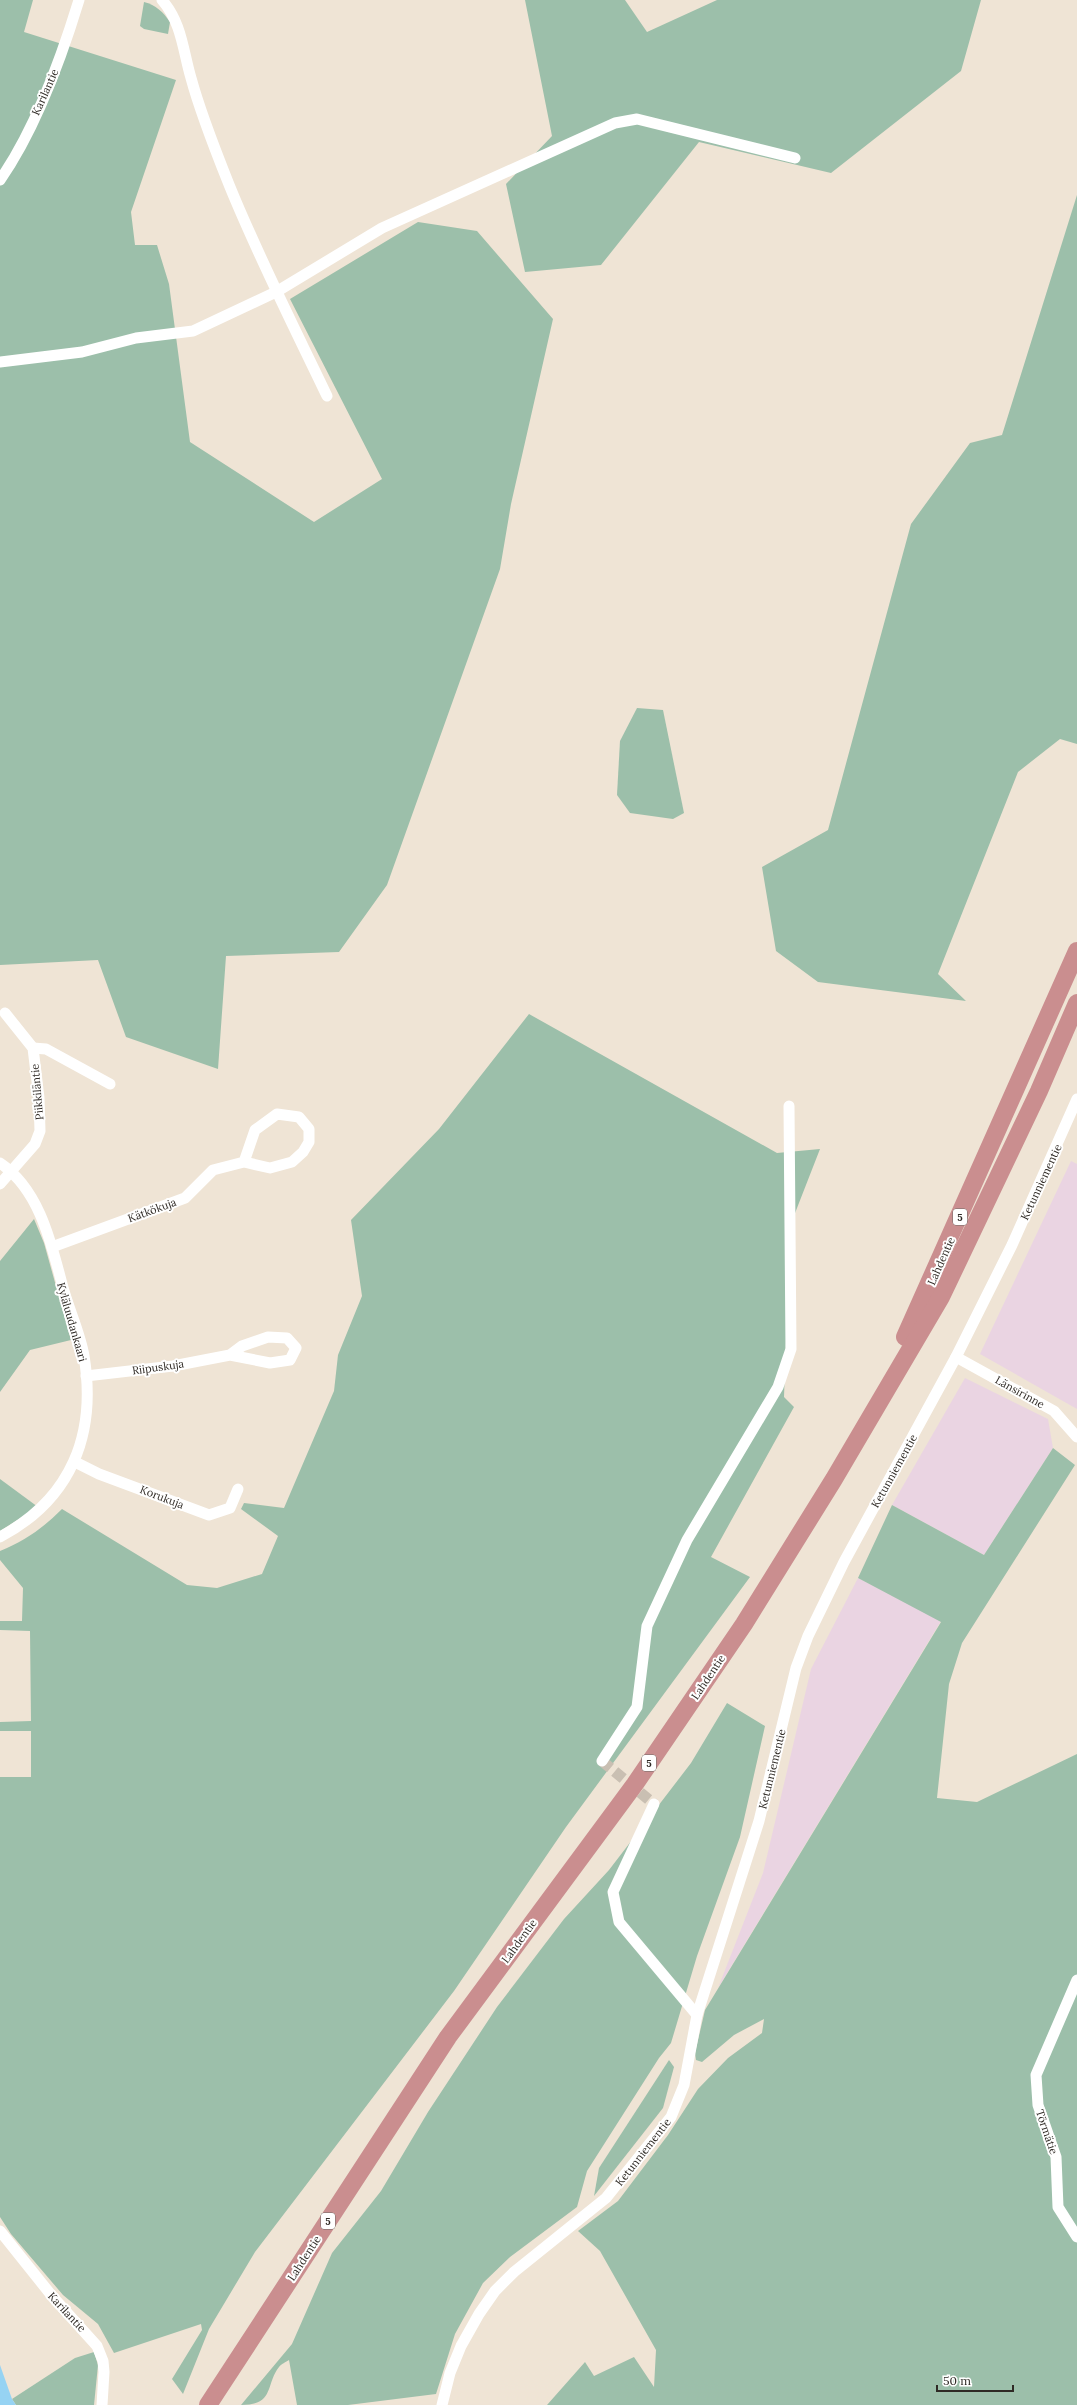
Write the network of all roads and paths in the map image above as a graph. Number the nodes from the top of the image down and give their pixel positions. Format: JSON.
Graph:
{"nodes":[{"id":1,"x":79,"y":0,"type":"edge"},
{"id":2,"x":162,"y":0,"type":"edge"},
{"id":3,"x":795,"y":158,"type":"dead end"},
{"id":4,"x":0,"y":180,"type":"edge"},
{"id":5,"x":276,"y":292,"type":"junction"},
{"id":6,"x":0,"y":362,"type":"edge"},
{"id":7,"x":327,"y":396,"type":"dead end"},
{"id":8,"x":1077,"y":951,"type":"edge"},
{"id":9,"x":1077,"y":1003,"type":"edge"},
{"id":10,"x":5,"y":1013,"type":"dead end"},
{"id":11,"x":33,"y":1048,"type":"junction"},
{"id":12,"x":110,"y":1084,"type":"dead end"},
{"id":13,"x":1077,"y":1099,"type":"edge"},
{"id":14,"x":789,"y":1106,"type":"dead end"},
{"id":15,"x":244,"y":1162,"type":"junction"},
{"id":16,"x":0,"y":1163,"type":"edge"},
{"id":17,"x":12,"y":1171,"type":"junction"},
{"id":18,"x":0,"y":1184,"type":"edge"},
{"id":19,"x":52,"y":1247,"type":"junction"},
{"id":20,"x":230,"y":1355,"type":"junction"},
{"id":21,"x":956,"y":1358,"type":"junction"},
{"id":22,"x":86,"y":1376,"type":"junction"},
{"id":23,"x":1077,"y":1437,"type":"edge"},
{"id":24,"x":75,"y":1462,"type":"junction"},
{"id":25,"x":834,"y":1479,"type":"junction"},
{"id":26,"x":238,"y":1489,"type":"dead end"},
{"id":27,"x":0,"y":1537,"type":"edge"},
{"id":28,"x":602,"y":1761,"type":"dead end"},
{"id":29,"x":654,"y":1804,"type":"dead end"},
{"id":30,"x":1077,"y":1980,"type":"edge"},
{"id":31,"x":697,"y":2015,"type":"junction"},
{"id":32,"x":0,"y":2231,"type":"edge"},
{"id":33,"x":1077,"y":2238,"type":"edge"},
{"id":34,"x":102,"y":2405,"type":"edge"},
{"id":35,"x":208,"y":2405,"type":"edge"},
{"id":36,"x":442,"y":2405,"type":"edge"}],
"edges":[{"from":1,"to":4,"type":"street","name":"Karilantie"},
{"from":2,"to":5,"type":"street"},
{"from":3,"to":5,"type":"street"},
{"from":5,"to":6,"type":"street"},
{"from":5,"to":7,"type":"street"},
{"from":8,"to":25,"type":"highway","name":"Lahdentie","number":"5"},
{"from":9,"to":25,"type":"highway","name":"Lahdentie","number":"5"},
{"from":10,"to":11,"type":"street","name":"Piikkiläntie"},
{"from":11,"to":12,"type":"street"},
{"from":11,"to":17,"type":"street","name":"Piikkiläntie"},
{"from":13,"to":21,"type":"street","name":"Ketunniementie"},
{"from":14,"to":28,"type":"street"},
{"from":15,"to":15,"type":"street","name":"Kätkökuja"},
{"from":15,"to":19,"type":"street","name":"Kätkökuja"},
{"from":16,"to":17,"type":"street","name":"Kyläluudankaari"},
{"from":17,"to":18,"type":"street","name":"Piikkiläntie"},
{"from":17,"to":19,"type":"street","name":"Kyläluudankaari"},
{"from":19,"to":22,"type":"street","name":"Kyläluudankaari"},
{"from":20,"to":20,"type":"street","name":"Riipuskuja"},
{"from":20,"to":22,"type":"street","name":"Riipuskuja"},
{"from":21,"to":23,"type":"street","name":"Länsirinne"},
{"from":21,"to":31,"type":"street","name":"Ketunniementie"},
{"from":22,"to":24,"type":"street","name":"Kyläluudankaari"},
{"from":24,"to":26,"type":"street","name":"Korukuja"},
{"from":24,"to":27,"type":"street","name":"Kyläluudankaari"},
{"from":25,"to":35,"type":"highway","name":"Lahdentie","number":"5"},
{"from":29,"to":31,"type":"street"},
{"from":30,"to":33,"type":"street","name":"Törmätie"},
{"from":31,"to":36,"type":"street","name":"Ketunniementie"},
{"from":32,"to":34,"type":"street","name":"Karilantie"}]}
